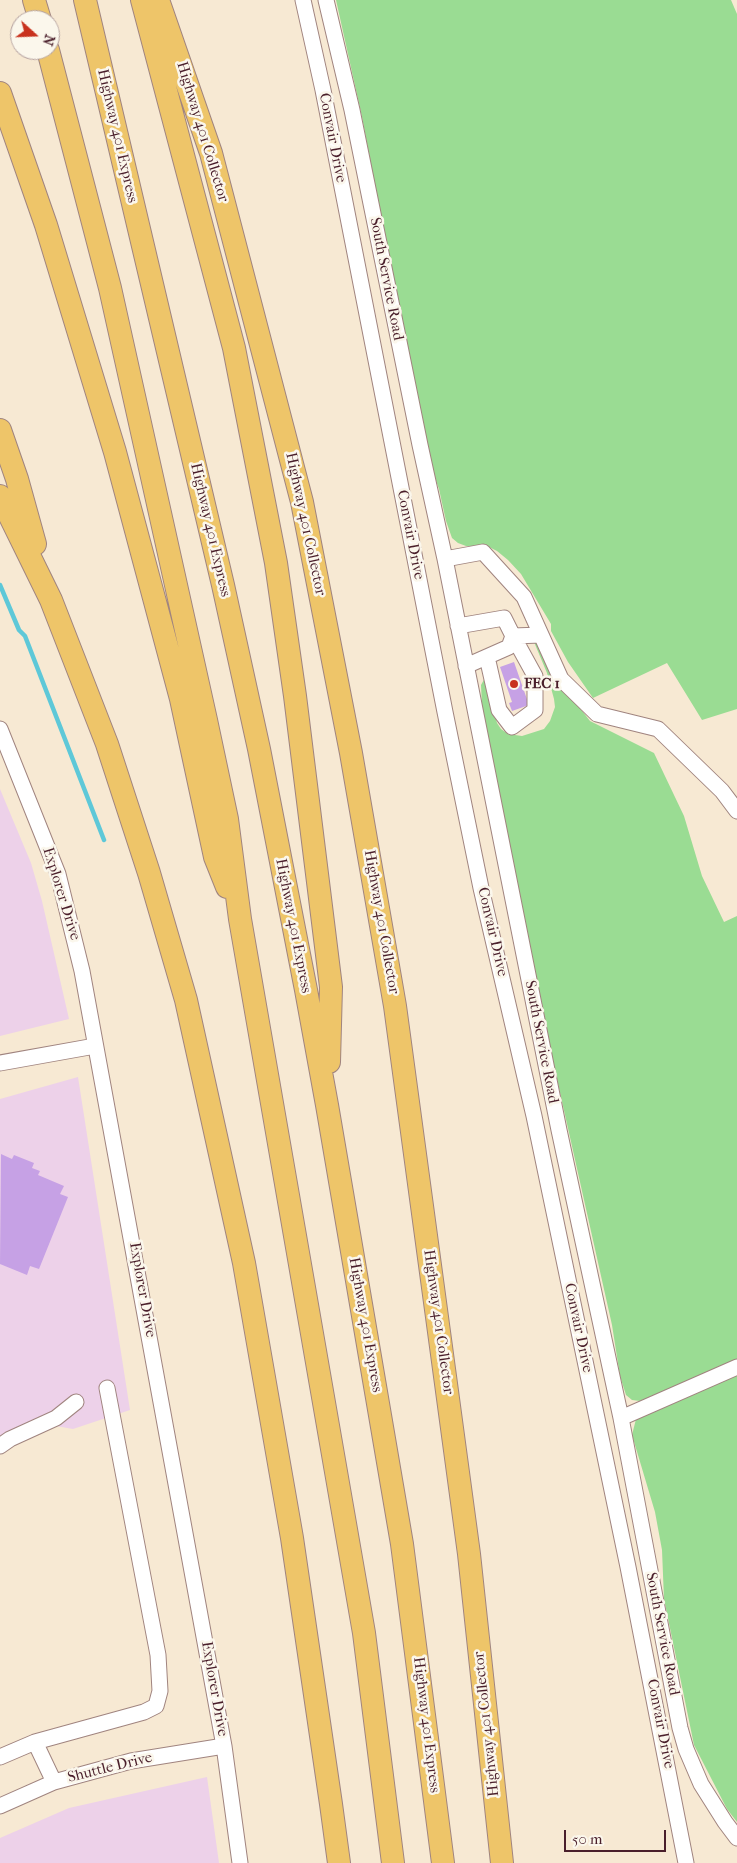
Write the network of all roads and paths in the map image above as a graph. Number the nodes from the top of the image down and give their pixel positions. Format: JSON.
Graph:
{"nodes":[{"id":1,"x":85,"y":0,"type":"edge"},
{"id":2,"x":142,"y":0,"type":"edge"},
{"id":3,"x":158,"y":0,"type":"edge"},
{"id":4,"x":303,"y":0,"type":"edge"},
{"id":5,"x":326,"y":0,"type":"edge"},
{"id":6,"x":51,"y":60,"type":"edge"},
{"id":7,"x":0,"y":93,"type":"edge"},
{"id":8,"x":0,"y":430,"type":"edge"},
{"id":9,"x":0,"y":496,"type":"edge"},
{"id":10,"x":445,"y":558,"type":"junction"},
{"id":11,"x":51,"y":600,"type":"junction"},
{"id":12,"x":458,"y":626,"type":"junction"},
{"id":13,"x":541,"y":635,"type":"junction"},
{"id":14,"x":513,"y":636,"type":"junction"},
{"id":15,"x":487,"y":657,"type":"junction"},
{"id":16,"x":466,"y":666,"type":"junction"},
{"id":17,"x":0,"y":729,"type":"edge"},
{"id":18,"x":737,"y":811,"type":"edge"},
{"id":19,"x":240,"y":919,"type":"junction"},
{"id":20,"x":95,"y":1046,"type":"junction"},
{"id":21,"x":0,"y":1063,"type":"edge"},
{"id":22,"x":327,"y":1105,"type":"junction"},
{"id":23,"x":737,"y":1367,"type":"edge"},
{"id":24,"x":107,"y":1388,"type":"dead end"},
{"id":25,"x":76,"y":1402,"type":"dead end"},
{"id":26,"x":621,"y":1418,"type":"junction"},
{"id":27,"x":0,"y":1446,"type":"edge"},
{"id":28,"x":35,"y":1742,"type":"junction"},
{"id":29,"x":224,"y":1746,"type":"junction"},
{"id":30,"x":0,"y":1757,"type":"edge"},
{"id":31,"x":54,"y":1782,"type":"junction"},
{"id":32,"x":0,"y":1806,"type":"edge"},
{"id":33,"x":737,"y":1838,"type":"edge"},
{"id":34,"x":240,"y":1863,"type":"edge"},
{"id":35,"x":338,"y":1863,"type":"edge"},
{"id":36,"x":393,"y":1863,"type":"edge"},
{"id":37,"x":443,"y":1863,"type":"edge"},
{"id":38,"x":502,"y":1863,"type":"edge"},
{"id":39,"x":686,"y":1863,"type":"edge"}],
"edges":[{"from":1,"to":22,"type":"highway","name":"Highway 401 Express"},
{"from":2,"to":22,"type":"highway"},
{"from":3,"to":38,"type":"highway","name":"Highway 401 Collector"},
{"from":4,"to":39,"type":"street","name":"Convair Drive"},
{"from":5,"to":10,"type":"street","name":"South Service Road"},
{"from":6,"to":19,"type":"highway"},
{"from":7,"to":19,"type":"highway"},
{"from":8,"to":11,"type":"highway"},
{"from":9,"to":11,"type":"highway"},
{"from":10,"to":12,"type":"street","name":"South Service Road"},
{"from":10,"to":13,"type":"street"},
{"from":11,"to":35,"type":"highway"},
{"from":12,"to":14,"type":"street"},
{"from":12,"to":16,"type":"street","name":"South Service Road"},
{"from":13,"to":14,"type":"street"},
{"from":13,"to":18,"type":"street"},
{"from":14,"to":15,"type":"street"},
{"from":14,"to":15,"type":"street"},
{"from":15,"to":16,"type":"street"},
{"from":16,"to":26,"type":"street","name":"South Service Road"},
{"from":17,"to":20,"type":"street","name":"Explorer Drive"},
{"from":19,"to":36,"type":"highway"},
{"from":20,"to":21,"type":"street"},
{"from":20,"to":29,"type":"street","name":"Explorer Drive"},
{"from":22,"to":37,"type":"highway","name":"Highway 401 Express"},
{"from":23,"to":26,"type":"street"},
{"from":24,"to":28,"type":"street"},
{"from":25,"to":27,"type":"street"},
{"from":26,"to":33,"type":"street","name":"South Service Road"},
{"from":28,"to":30,"type":"street"},
{"from":28,"to":31,"type":"street"},
{"from":29,"to":31,"type":"street","name":"Shuttle Drive"},
{"from":29,"to":34,"type":"street","name":"Explorer Drive"},
{"from":31,"to":32,"type":"street","name":"Shuttle Drive"}]}
